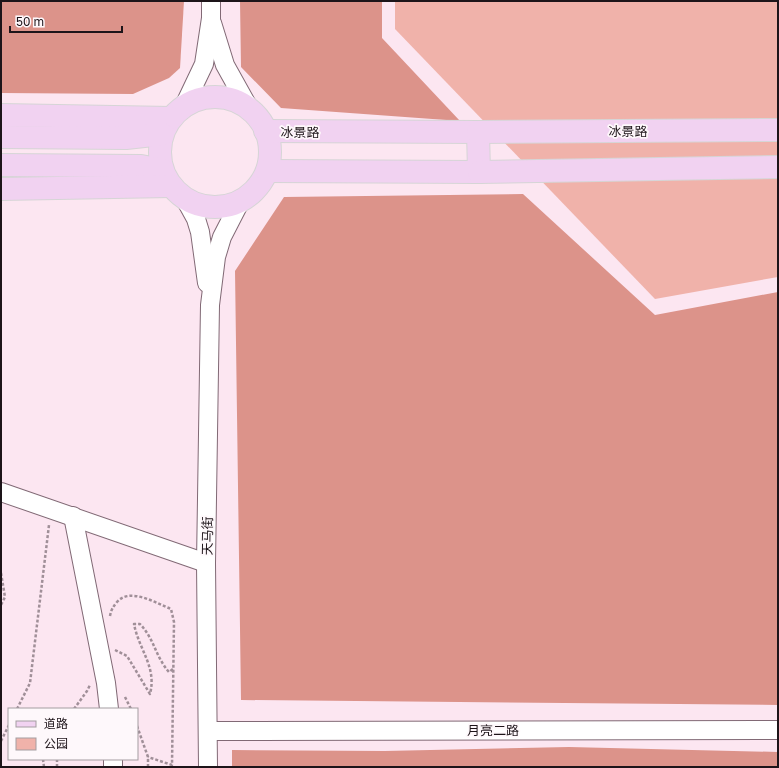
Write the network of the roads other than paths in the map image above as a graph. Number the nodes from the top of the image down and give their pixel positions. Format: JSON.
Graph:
{"nodes":[{"id":1,"x":211,"y":10,"type":"edge"},
{"id":2,"x":250,"y":110,"type":"junction"},
{"id":3,"x":1,"y":115,"type":"edge"},
{"id":4,"x":172,"y":119,"type":"junction"},
{"id":5,"x":778,"y":130,"type":"edge"},
{"id":6,"x":265,"y":132,"type":"junction"},
{"id":7,"x":478,"y":132,"type":"junction"},
{"id":8,"x":1,"y":137,"type":"edge"},
{"id":9,"x":1,"y":165,"type":"edge"},
{"id":10,"x":778,"y":166,"type":"edge"},
{"id":11,"x":266,"y":171,"type":"junction"},
{"id":12,"x":479,"y":172,"type":"junction"},
{"id":13,"x":173,"y":185,"type":"junction"},
{"id":14,"x":1,"y":189,"type":"edge"},
{"id":15,"x":240,"y":202,"type":"junction"},
{"id":16,"x":210,"y":305,"type":"junction"},
{"id":17,"x":1,"y":492,"type":"edge"},
{"id":18,"x":73,"y":516,"type":"junction"},
{"id":19,"x":206,"y":563,"type":"junction"},
{"id":20,"x":109,"y":708,"type":"edge"},
{"id":21,"x":778,"y":730,"type":"edge"},
{"id":22,"x":208,"y":731,"type":"junction"},
{"id":23,"x":208,"y":767,"type":"edge"}],
"edges":[{"from":1,"to":2,"type":"street"},
{"from":1,"to":4,"type":"street"},
{"from":2,"to":4,"type":"main road"},
{"from":2,"to":6,"type":"main road"},
{"from":3,"to":4,"type":"main road"},
{"from":4,"to":8,"type":"main road"},
{"from":4,"to":13,"type":"main road"},
{"from":5,"to":7,"type":"main road","name":"冰景路"},
{"from":6,"to":7,"type":"main road","name":"冰景路"},
{"from":6,"to":11,"type":"main road"},
{"from":7,"to":12,"type":"main road"},
{"from":9,"to":13,"type":"main road"},
{"from":10,"to":12,"type":"main road"},
{"from":11,"to":12,"type":"main road"},
{"from":11,"to":15,"type":"main road"},
{"from":13,"to":14,"type":"main road"},
{"from":13,"to":15,"type":"main road"},
{"from":13,"to":16,"type":"street"},
{"from":15,"to":16,"type":"street"},
{"from":16,"to":19,"type":"street","name":"天马街"},
{"from":17,"to":18,"type":"street"},
{"from":18,"to":19,"type":"street"},
{"from":18,"to":20,"type":"street"},
{"from":19,"to":22,"type":"street","name":"天马街"},
{"from":21,"to":22,"type":"street","name":"月亮二路"},
{"from":22,"to":23,"type":"street","name":"天马街"}]}
